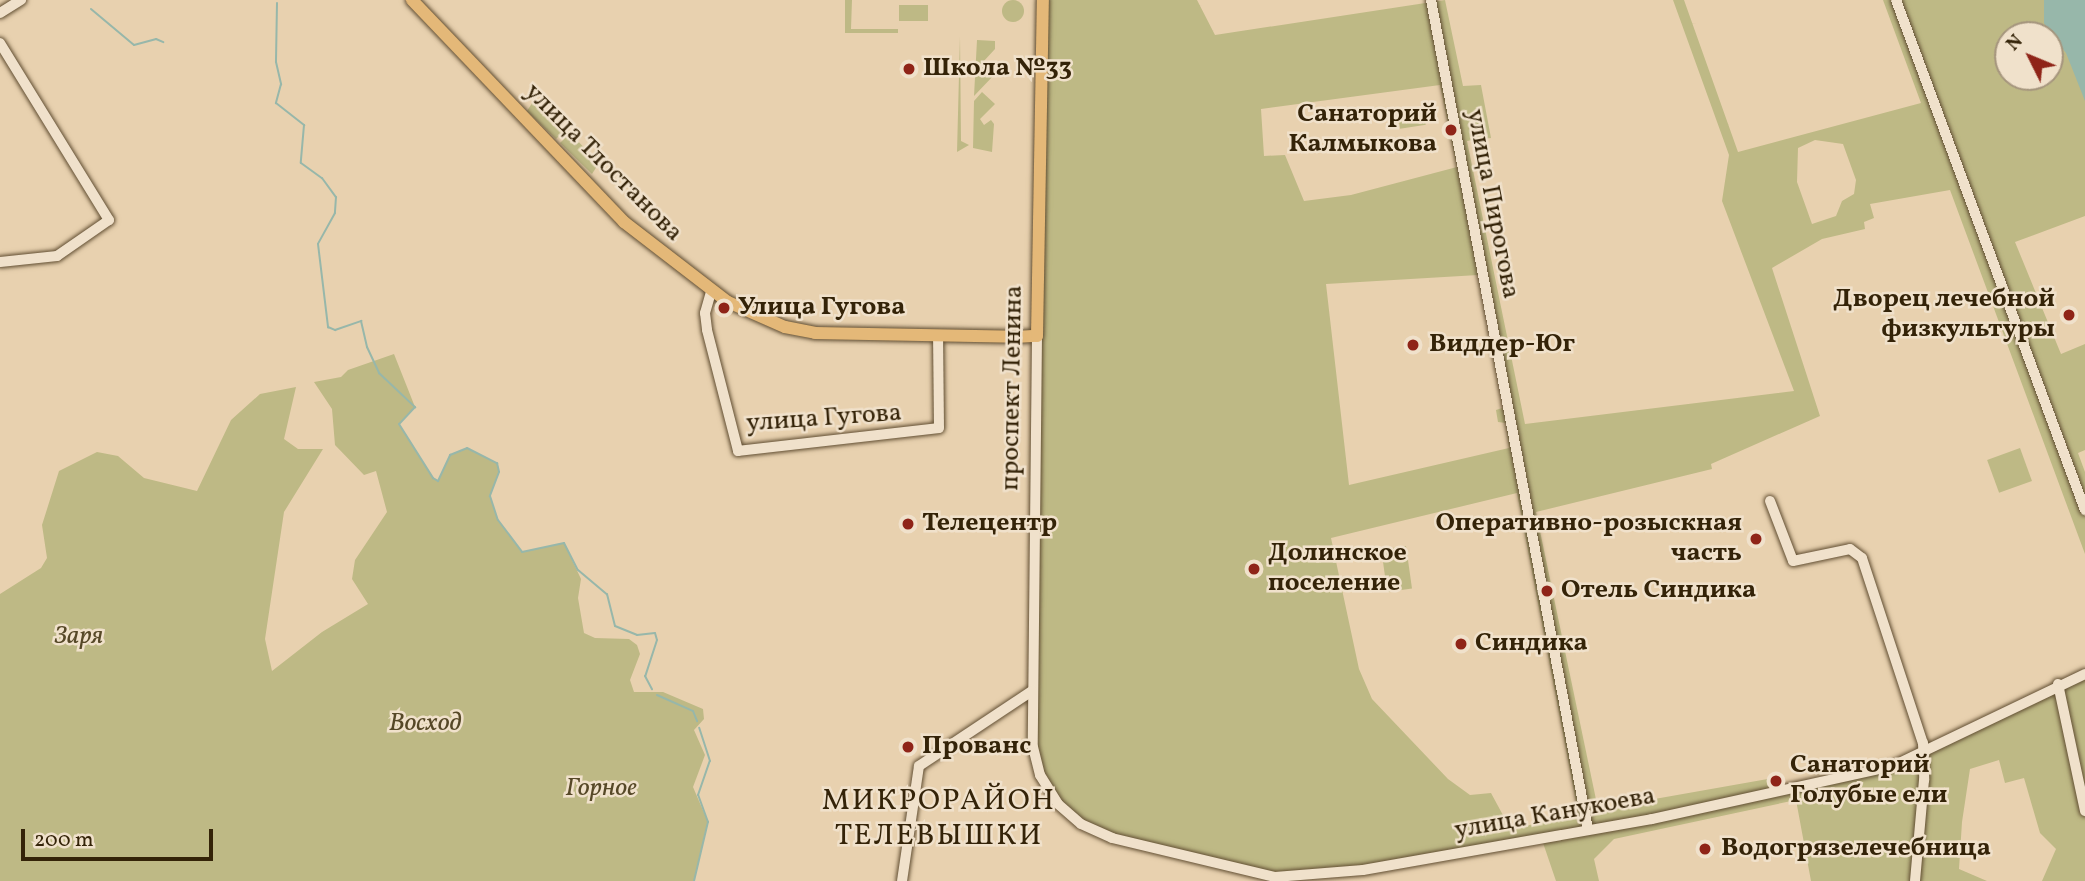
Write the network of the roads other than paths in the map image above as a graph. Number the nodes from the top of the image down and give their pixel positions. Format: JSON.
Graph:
{"nodes":[{"id":1,"x":21,"y":0,"type":"edge"},
{"id":2,"x":412,"y":0,"type":"edge"},
{"id":3,"x":1043,"y":0,"type":"edge"},
{"id":4,"x":1431,"y":0,"type":"edge"},
{"id":5,"x":1896,"y":0,"type":"edge"},
{"id":6,"x":0,"y":13,"type":"edge"},
{"id":7,"x":0,"y":43,"type":"edge"},
{"id":8,"x":0,"y":262,"type":"edge"},
{"id":9,"x":711,"y":292,"type":"junction"},
{"id":10,"x":939,"y":336,"type":"junction"},
{"id":11,"x":1037,"y":336,"type":"junction"},
{"id":12,"x":1770,"y":501,"type":"dead end"},
{"id":13,"x":2085,"y":510,"type":"edge"},
{"id":14,"x":2085,"y":674,"type":"edge"},
{"id":15,"x":2058,"y":684,"type":"junction"},
{"id":16,"x":1032,"y":691,"type":"junction"},
{"id":17,"x":1922,"y":756,"type":"junction"},
{"id":18,"x":1040,"y":775,"type":"joint"},
{"id":19,"x":2085,"y":811,"type":"edge"},
{"id":20,"x":1588,"y":829,"type":"junction"},
{"id":21,"x":1298,"y":880,"type":"edge"},
{"id":22,"x":902,"y":881,"type":"edge"},
{"id":23,"x":1915,"y":881,"type":"edge"}],
"edges":[{"from":1,"to":6,"type":"street"},
{"from":2,"to":9,"type":"main road","name":"улица Тлостанова"},
{"from":3,"to":11,"type":"main road","name":"проспект Ленина"},
{"from":4,"to":20,"type":"street","name":"улица Пирогова"},
{"from":5,"to":13,"type":"street"},
{"from":7,"to":8,"type":"street"},
{"from":9,"to":10,"type":"main road","name":"улица Тлостанова"},
{"from":9,"to":10,"type":"street","name":"улица Гугова"},
{"from":10,"to":11,"type":"main road","name":"улица Тлостанова"},
{"from":11,"to":16,"type":"street","name":"проспект Ленина"},
{"from":12,"to":17,"type":"street"},
{"from":14,"to":15,"type":"street","name":"улица Канукоева"},
{"from":15,"to":17,"type":"street","name":"улица Канукоева"},
{"from":15,"to":19,"type":"street"},
{"from":16,"to":18,"type":"street","name":"проспект Ленина"},
{"from":16,"to":22,"type":"street"},
{"from":17,"to":20,"type":"street","name":"улица Канукоева"},
{"from":17,"to":23,"type":"street"},
{"from":18,"to":21,"type":"street","name":"улица Канукоева"},
{"from":20,"to":21,"type":"street","name":"улица Канукоева"}]}
